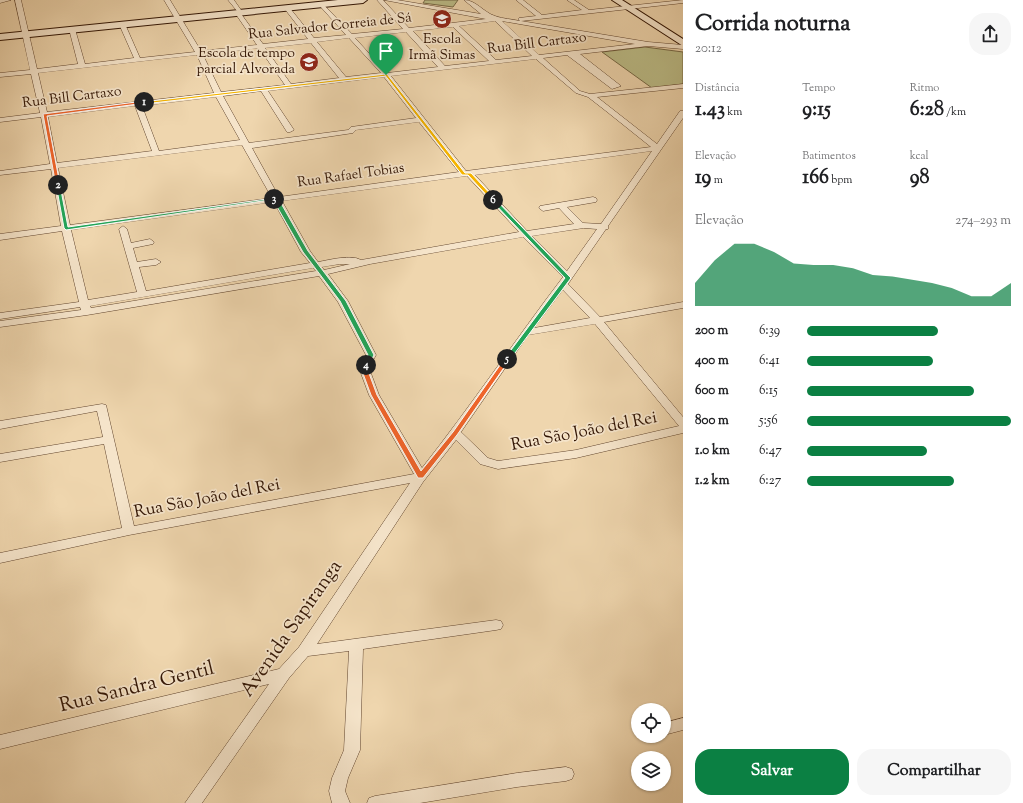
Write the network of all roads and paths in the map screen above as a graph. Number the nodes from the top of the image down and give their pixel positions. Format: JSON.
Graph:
{"nodes":[{"id":1,"x":8,"y":0,"type":"edge"},
{"id":2,"x":18,"y":0,"type":"edge"},
{"id":3,"x":168,"y":0,"type":"edge"},
{"id":4,"x":231,"y":0,"type":"edge"},
{"id":5,"x":334,"y":0,"type":"edge"},
{"id":6,"x":363,"y":0,"type":"edge"},
{"id":7,"x":380,"y":0,"type":"edge"},
{"id":8,"x":388,"y":0,"type":"edge"},
{"id":9,"x":467,"y":0,"type":"edge"},
{"id":10,"x":520,"y":0,"type":"edge"},
{"id":11,"x":570,"y":0,"type":"edge"},
{"id":12,"x":616,"y":0,"type":"edge"},
{"id":13,"x":0,"y":1,"type":"edge"},
{"id":14,"x":683,"y":2,"type":"edge"},
{"id":15,"x":284,"y":4,"type":"edge"},
{"id":16,"x":321,"y":4,"type":"junction"},
{"id":17,"x":628,"y":4,"type":"edge"},
{"id":18,"x":238,"y":11,"type":"junction"},
{"id":19,"x":587,"y":11,"type":"junction"},
{"id":20,"x":540,"y":16,"type":"junction"},
{"id":21,"x":177,"y":17,"type":"junction"},
{"id":22,"x":496,"y":19,"type":"junction"},
{"id":23,"x":510,"y":21,"type":"junction"},
{"id":24,"x":122,"y":24,"type":"junction"},
{"id":25,"x":454,"y":25,"type":"junction"},
{"id":26,"x":72,"y":30,"type":"junction"},
{"id":27,"x":408,"y":30,"type":"junction"},
{"id":28,"x":0,"y":33,"type":"edge"},
{"id":29,"x":26,"y":33,"type":"junction"},
{"id":30,"x":0,"y":37,"type":"edge"},
{"id":31,"x":350,"y":37,"type":"junction"},
{"id":32,"x":683,"y":38,"type":"edge"},
{"id":33,"x":313,"y":41,"type":"junction"},
{"id":34,"x":683,"y":43,"type":"edge"},
{"id":35,"x":648,"y":44,"type":"junction"},
{"id":36,"x":263,"y":46,"type":"junction"},
{"id":37,"x":683,"y":47,"type":"edge"},
{"id":38,"x":199,"y":53,"type":"junction"},
{"id":39,"x":572,"y":54,"type":"junction"},
{"id":40,"x":537,"y":57,"type":"junction"},
{"id":41,"x":138,"y":60,"type":"junction"},
{"id":42,"x":494,"y":62,"type":"junction"},
{"id":43,"x":82,"y":66,"type":"junction"},
{"id":44,"x":443,"y":68,"type":"junction"},
{"id":45,"x":34,"y":72,"type":"junction"},
{"id":46,"x":0,"y":75,"type":"edge"},
{"id":47,"x":386,"y":75,"type":"junction"},
{"id":48,"x":344,"y":80,"type":"junction"},
{"id":49,"x":289,"y":86,"type":"junction"},
{"id":50,"x":683,"y":86,"type":"edge"},
{"id":51,"x":262,"y":89,"type":"junction"},
{"id":52,"x":218,"y":94,"type":"junction"},
{"id":53,"x":590,"y":96,"type":"junction"},
{"id":54,"x":137,"y":103,"type":"junction"},
{"id":55,"x":683,"y":113,"type":"edge"},
{"id":56,"x":44,"y":114,"type":"junction"},
{"id":57,"x":0,"y":120,"type":"edge"},
{"id":58,"x":421,"y":120,"type":"junction"},
{"id":59,"x":290,"y":130,"type":"dead end"},
{"id":60,"x":246,"y":144,"type":"junction"},
{"id":61,"x":657,"y":148,"type":"junction"},
{"id":62,"x":156,"y":153,"type":"junction"},
{"id":63,"x":54,"y":166,"type":"junction"},
{"id":64,"x":0,"y":173,"type":"edge"},
{"id":65,"x":467,"y":174,"type":"junction"},
{"id":66,"x":276,"y":199,"type":"junction"},
{"id":67,"x":593,"y":200,"type":"dead end"},
{"id":68,"x":561,"y":205,"type":"junction"},
{"id":69,"x":543,"y":208,"type":"dead end"},
{"id":70,"x":581,"y":226,"type":"junction"},
{"id":71,"x":605,"y":227,"type":"junction"},
{"id":72,"x":66,"y":228,"type":"junction"},
{"id":73,"x":123,"y":229,"type":"dead end"},
{"id":74,"x":525,"y":234,"type":"junction"},
{"id":75,"x":0,"y":238,"type":"edge"},
{"id":76,"x":150,"y":242,"type":"dead end"},
{"id":77,"x":128,"y":246,"type":"junction"},
{"id":78,"x":156,"y":262,"type":"dead end"},
{"id":79,"x":134,"y":265,"type":"junction"},
{"id":80,"x":318,"y":269,"type":"junction"},
{"id":81,"x":566,"y":281,"type":"junction"},
{"id":82,"x":142,"y":294,"type":"junction"},
{"id":83,"x":683,"y":305,"type":"edge"},
{"id":84,"x":85,"y":308,"type":"junction"},
{"id":85,"x":0,"y":316,"type":"edge"},
{"id":86,"x":598,"y":321,"type":"junction"},
{"id":87,"x":0,"y":324,"type":"edge"},
{"id":88,"x":525,"y":333,"type":"junction"},
{"id":89,"x":683,"y":424,"type":"edge"},
{"id":90,"x":0,"y":425,"type":"edge"},
{"id":91,"x":683,"y":429,"type":"edge"},
{"id":92,"x":455,"y":434,"type":"junction"},
{"id":93,"x":109,"y":440,"type":"junction"},
{"id":94,"x":0,"y":458,"type":"edge"},
{"id":95,"x":421,"y":477,"type":"junction"},
{"id":96,"x":129,"y":531,"type":"junction"},
{"id":97,"x":0,"y":558,"type":"edge"},
{"id":98,"x":496,"y":624,"type":"dead end"},
{"id":99,"x":356,"y":645,"type":"junction"},
{"id":100,"x":304,"y":650,"type":"junction"},
{"id":101,"x":284,"y":674,"type":"junction"},
{"id":102,"x":683,"y":724,"type":"edge"},
{"id":103,"x":671,"y":727,"type":"edge"},
{"id":104,"x":0,"y":742,"type":"edge"},
{"id":105,"x":566,"y":774,"type":"dead end"},
{"id":106,"x":193,"y":803,"type":"edge"},
{"id":107,"x":342,"y":803,"type":"edge"},
{"id":108,"x":375,"y":803,"type":"edge"}],
"edges":[{"from":1,"to":13,"type":"street"},
{"from":2,"to":29,"type":"street"},
{"from":3,"to":21,"type":"street"},
{"from":4,"to":18,"type":"street"},
{"from":5,"to":15,"type":"main road"},
{"from":6,"to":16,"type":"main road"},
{"from":7,"to":27,"type":"street"},
{"from":8,"to":22,"type":"street"},
{"from":9,"to":22,"type":"street"},
{"from":10,"to":20,"type":"street"},
{"from":11,"to":19,"type":"street"},
{"from":12,"to":17,"type":"main road"},
{"from":14,"to":17,"type":"street"},
{"from":15,"to":16,"type":"main road"},
{"from":15,"to":18,"type":"main road"},
{"from":15,"to":33,"type":"street"},
{"from":16,"to":31,"type":"street"},
{"from":17,"to":19,"type":"street"},
{"from":17,"to":32,"type":"main road"},
{"from":17,"to":34,"type":"main road"},
{"from":18,"to":21,"type":"main road"},
{"from":18,"to":36,"type":"street"},
{"from":19,"to":20,"type":"street"},
{"from":20,"to":23,"type":"street"},
{"from":21,"to":24,"type":"main road"},
{"from":21,"to":29,"type":"main road"},
{"from":21,"to":38,"type":"street"},
{"from":22,"to":23,"type":"street"},
{"from":22,"to":25,"type":"street","name":"Rua Salvador Correia de Sá"},
{"from":22,"to":40,"type":"street"},
{"from":23,"to":35,"type":"street"},
{"from":24,"to":26,"type":"main road"},
{"from":24,"to":41,"type":"street"},
{"from":25,"to":27,"type":"street","name":"Rua Salvador Correia de Sá"},
{"from":25,"to":42,"type":"street"},
{"from":26,"to":29,"type":"main road"},
{"from":26,"to":43,"type":"street"},
{"from":27,"to":31,"type":"street","name":"Rua Salvador Correia de Sá"},
{"from":27,"to":44,"type":"street"},
{"from":28,"to":29,"type":"main road"},
{"from":29,"to":30,"type":"main road"},
{"from":29,"to":45,"type":"street"},
{"from":31,"to":33,"type":"street","name":"Rua Salvador Correia de Sá"},
{"from":31,"to":47,"type":"street"},
{"from":33,"to":36,"type":"street","name":"Rua Salvador Correia de Sá"},
{"from":33,"to":48,"type":"street"},
{"from":35,"to":37,"type":"street"},
{"from":35,"to":39,"type":"street","name":"Rua Bill Cartaxo"},
{"from":36,"to":38,"type":"street","name":"Rua Salvador Correia de Sá"},
{"from":36,"to":49,"type":"street"},
{"from":38,"to":41,"type":"street","name":"Rua Salvador Correia de Sá"},
{"from":38,"to":52,"type":"street"},
{"from":39,"to":39,"type":"street"},
{"from":39,"to":40,"type":"street","name":"Rua Bill Cartaxo"},
{"from":40,"to":42,"type":"street","name":"Rua Bill Cartaxo"},
{"from":40,"to":53,"type":"street"},
{"from":41,"to":43,"type":"street","name":"Rua Salvador Correia de Sá"},
{"from":42,"to":44,"type":"street","name":"Rua Bill Cartaxo"},
{"from":43,"to":45,"type":"street","name":"Rua Salvador Correia de Sá"},
{"from":44,"to":47,"type":"street","name":"Rua Bill Cartaxo"},
{"from":45,"to":46,"type":"street","name":"Rua Salvador Correia de Sá"},
{"from":45,"to":56,"type":"street"},
{"from":47,"to":48,"type":"street","name":"Rua Bill Cartaxo"},
{"from":47,"to":58,"type":"street"},
{"from":48,"to":49,"type":"street","name":"Rua Bill Cartaxo"},
{"from":49,"to":51,"type":"street","name":"Rua Bill Cartaxo"},
{"from":50,"to":53,"type":"street"},
{"from":51,"to":52,"type":"street","name":"Rua Bill Cartaxo"},
{"from":51,"to":59,"type":"street"},
{"from":52,"to":54,"type":"street","name":"Rua Bill Cartaxo"},
{"from":52,"to":60,"type":"street"},
{"from":53,"to":61,"type":"street"},
{"from":54,"to":56,"type":"street","name":"Rua Bill Cartaxo"},
{"from":54,"to":62,"type":"street"},
{"from":55,"to":61,"type":"street","name":"Avenida Sapiranga"},
{"from":56,"to":57,"type":"street","name":"Rua Bill Cartaxo"},
{"from":56,"to":63,"type":"street"},
{"from":58,"to":60,"type":"street"},
{"from":58,"to":65,"type":"street"},
{"from":60,"to":62,"type":"street"},
{"from":60,"to":66,"type":"street"},
{"from":61,"to":65,"type":"street","name":"Rua Rafael Tobias"},
{"from":61,"to":71,"type":"street","name":"Avenida Sapiranga"},
{"from":62,"to":63,"type":"street"},
{"from":63,"to":64,"type":"street"},
{"from":63,"to":72,"type":"street"},
{"from":65,"to":66,"type":"street","name":"Rua Rafael Tobias"},
{"from":65,"to":74,"type":"street"},
{"from":66,"to":72,"type":"street","name":"Rua Rafael Tobias"},
{"from":66,"to":80,"type":"street"},
{"from":67,"to":68,"type":"street"},
{"from":68,"to":69,"type":"street"},
{"from":68,"to":70,"type":"street"},
{"from":70,"to":71,"type":"street"},
{"from":70,"to":74,"type":"street"},
{"from":71,"to":81,"type":"street","name":"Avenida Sapiranga"},
{"from":72,"to":75,"type":"street","name":"Rua Rafael Tobias"},
{"from":72,"to":84,"type":"street"},
{"from":73,"to":77,"type":"street"},
{"from":74,"to":80,"type":"street"},
{"from":74,"to":81,"type":"street"},
{"from":76,"to":77,"type":"street"},
{"from":77,"to":79,"type":"street"},
{"from":78,"to":79,"type":"street"},
{"from":79,"to":82,"type":"street"},
{"from":80,"to":82,"type":"street"},
{"from":80,"to":84,"type":"street"},
{"from":80,"to":95,"type":"street"},
{"from":81,"to":86,"type":"street"},
{"from":81,"to":88,"type":"street","name":"Avenida Sapiranga"},
{"from":82,"to":84,"type":"street"},
{"from":83,"to":86,"type":"street"},
{"from":84,"to":85,"type":"street"},
{"from":84,"to":87,"type":"street"},
{"from":86,"to":88,"type":"street"},
{"from":86,"to":89,"type":"street"},
{"from":88,"to":92,"type":"street","name":"Avenida Sapiranga"},
{"from":90,"to":93,"type":"street"},
{"from":91,"to":92,"type":"street","name":"Rua São João del Rei"},
{"from":92,"to":95,"type":"street","name":"Avenida Sapiranga"},
{"from":93,"to":94,"type":"street"},
{"from":93,"to":96,"type":"street"},
{"from":95,"to":96,"type":"street","name":"Rua São João del Rei"},
{"from":95,"to":100,"type":"street","name":"Avenida Sapiranga"},
{"from":96,"to":97,"type":"street","name":"Rua São João del Rei"},
{"from":98,"to":99,"type":"street"},
{"from":99,"to":100,"type":"street"},
{"from":99,"to":107,"type":"street"},
{"from":100,"to":101,"type":"street","name":"Avenida Sapiranga"},
{"from":101,"to":104,"type":"street","name":"Rua Sandra Gentil"},
{"from":101,"to":106,"type":"street","name":"Avenida Sapiranga"},
{"from":102,"to":103,"type":"street"},
{"from":105,"to":108,"type":"street"}]}
